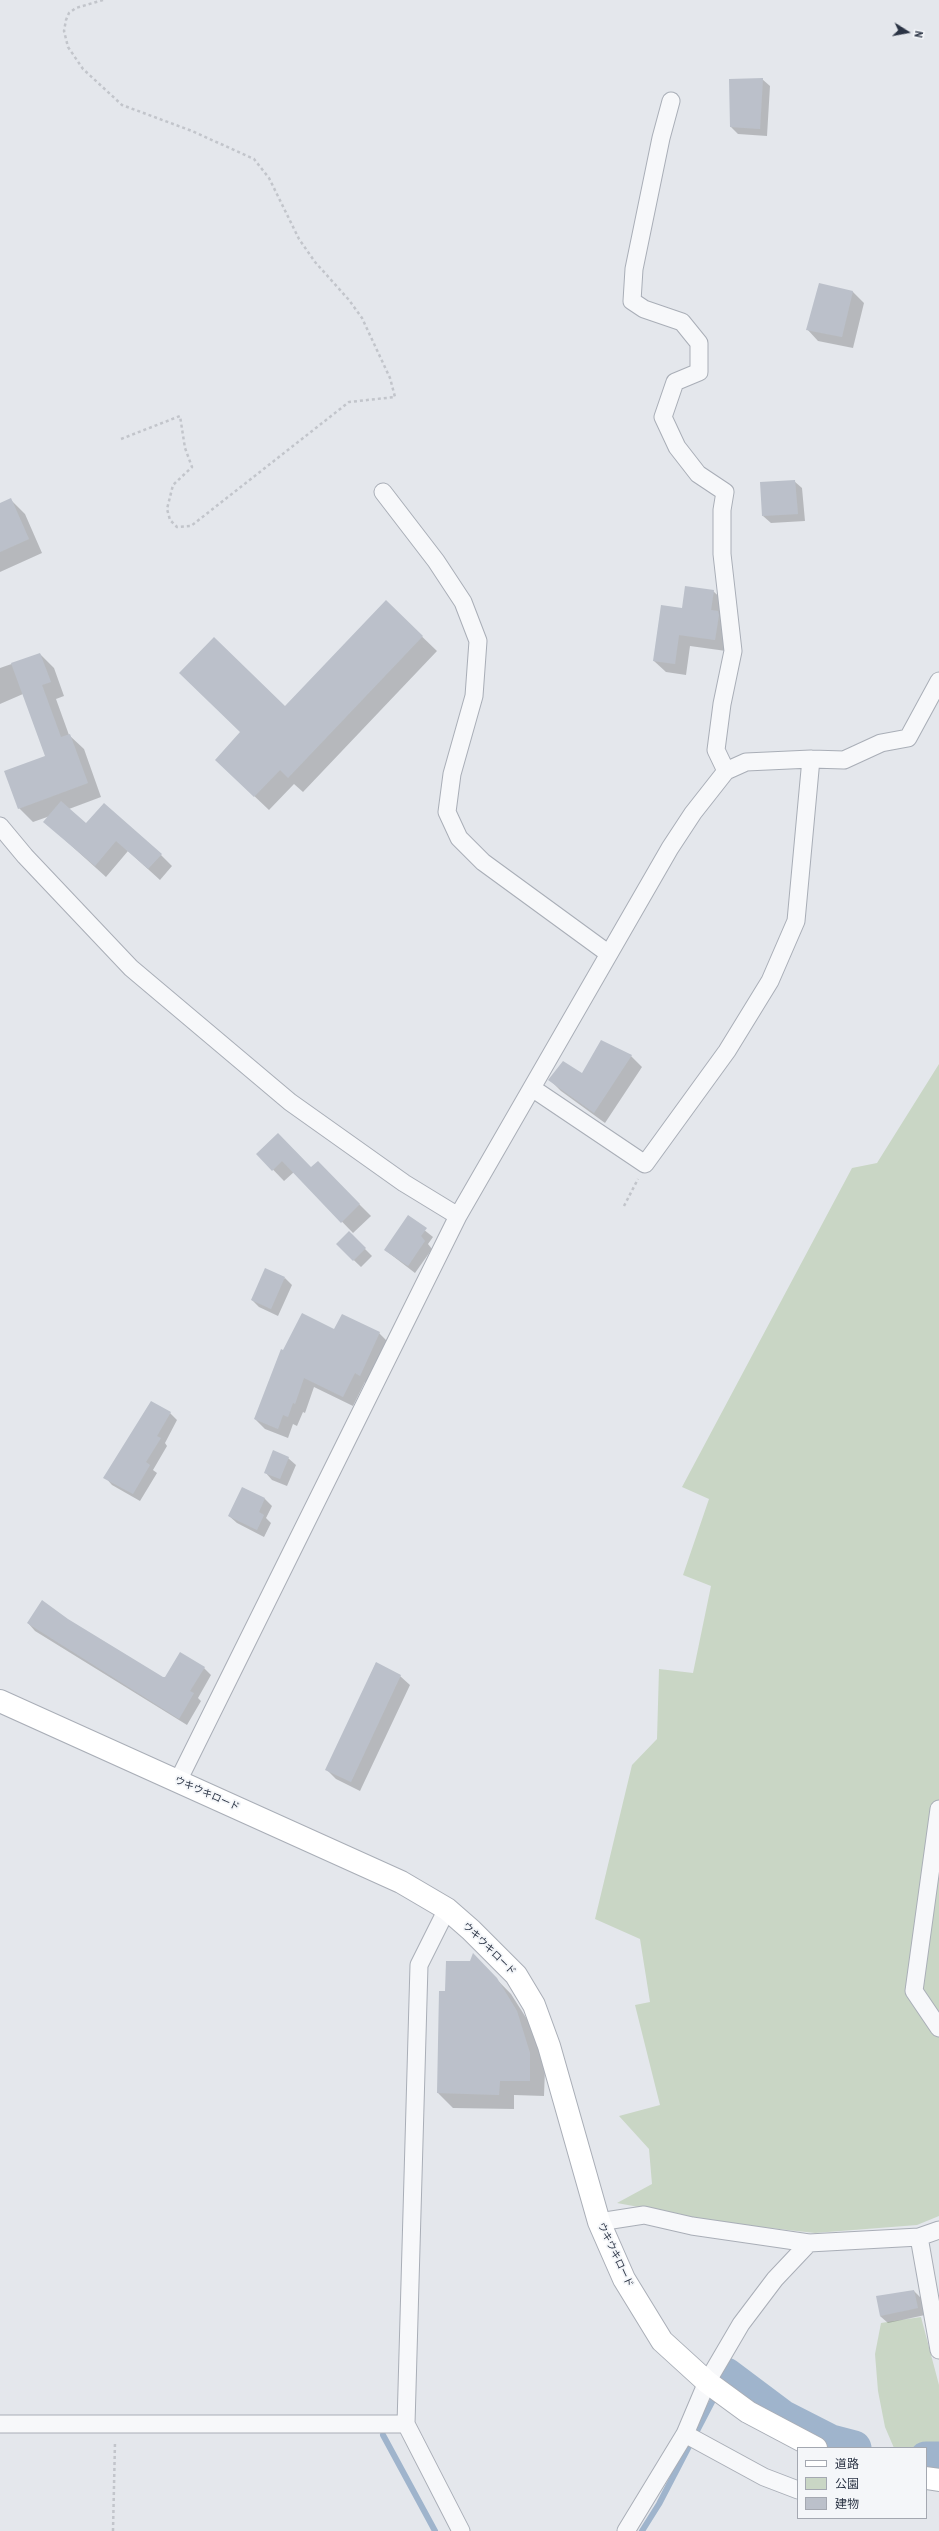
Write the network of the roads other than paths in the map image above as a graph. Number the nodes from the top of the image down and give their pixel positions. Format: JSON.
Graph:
{"nodes":[{"id":1,"x":671,"y":101,"type":"dead end"},
{"id":2,"x":383,"y":492,"type":"dead end"},
{"id":3,"x":939,"y":681,"type":"edge"},
{"id":4,"x":811,"y":759,"type":"junction"},
{"id":5,"x":726,"y":771,"type":"junction"},
{"id":6,"x":0,"y":826,"type":"edge"},
{"id":7,"x":609,"y":954,"type":"junction"},
{"id":8,"x":532,"y":1088,"type":"junction"},
{"id":9,"x":458,"y":1216,"type":"junction"},
{"id":10,"x":0,"y":1701,"type":"edge"},
{"id":11,"x":178,"y":1781,"type":"junction"},
{"id":12,"x":939,"y":1809,"type":"edge"},
{"id":13,"x":448,"y":1909,"type":"junction"},
{"id":14,"x":939,"y":2028,"type":"edge"},
{"id":15,"x":599,"y":2222,"type":"junction"},
{"id":16,"x":939,"y":2230,"type":"edge"},
{"id":17,"x":919,"y":2237,"type":"junction"},
{"id":18,"x":809,"y":2242,"type":"junction"},
{"id":19,"x":938,"y":2343,"type":"edge"},
{"id":20,"x":707,"y":2382,"type":"junction"},
{"id":21,"x":0,"y":2424,"type":"edge"},
{"id":22,"x":406,"y":2424,"type":"junction"},
{"id":23,"x":685,"y":2434,"type":"junction"},
{"id":24,"x":814,"y":2447,"type":"edge"},
{"id":25,"x":797,"y":2490,"type":"edge"},
{"id":26,"x":461,"y":2531,"type":"edge"},
{"id":27,"x":626,"y":2531,"type":"edge"}],
"edges":[{"from":1,"to":5,"type":"street"},
{"from":2,"to":7,"type":"street"},
{"from":3,"to":4,"type":"street"},
{"from":4,"to":5,"type":"street"},
{"from":4,"to":8,"type":"street"},
{"from":5,"to":7,"type":"street"},
{"from":6,"to":9,"type":"street"},
{"from":7,"to":8,"type":"street"},
{"from":8,"to":9,"type":"street"},
{"from":9,"to":11,"type":"street"},
{"from":10,"to":11,"type":"street","name":"ウキウキロード"},
{"from":11,"to":13,"type":"street","name":"ウキウキロード"},
{"from":12,"to":14,"type":"street"},
{"from":13,"to":15,"type":"street","name":"ウキウキロード"},
{"from":13,"to":22,"type":"street"},
{"from":15,"to":18,"type":"street"},
{"from":15,"to":20,"type":"street","name":"ウキウキロード"},
{"from":16,"to":17,"type":"street"},
{"from":17,"to":18,"type":"street"},
{"from":17,"to":19,"type":"street"},
{"from":18,"to":20,"type":"street"},
{"from":20,"to":23,"type":"street"},
{"from":20,"to":24,"type":"street","name":"ウキウキロード"},
{"from":21,"to":22,"type":"street"},
{"from":22,"to":26,"type":"street"},
{"from":23,"to":25,"type":"street"},
{"from":23,"to":27,"type":"street"}]}
